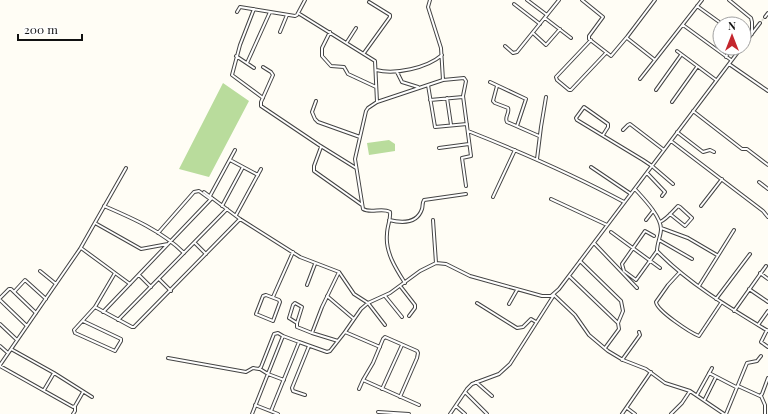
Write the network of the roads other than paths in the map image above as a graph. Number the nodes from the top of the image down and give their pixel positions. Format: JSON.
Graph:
{"nodes":[{"id":1,"x":306,"y":0,"type":"edge"},
{"id":2,"x":430,"y":0,"type":"edge"},
{"id":3,"x":527,"y":0,"type":"edge"},
{"id":4,"x":559,"y":0,"type":"edge"},
{"id":5,"x":582,"y":0,"type":"edge"},
{"id":6,"x":656,"y":0,"type":"edge"},
{"id":7,"x":702,"y":0,"type":"edge"},
{"id":8,"x":729,"y":0,"type":"edge"},
{"id":9,"x":369,"y":2,"type":"dead end"},
{"id":10,"x":514,"y":4,"type":"dead end"},
{"id":11,"x":697,"y":6,"type":"junction"},
{"id":12,"x":254,"y":8,"type":"junction"},
{"id":13,"x":237,"y":12,"type":"dead end"},
{"id":14,"x":270,"y":12,"type":"junction"},
{"id":15,"x":298,"y":14,"type":"junction"},
{"id":16,"x":286,"y":15,"type":"junction"},
{"id":17,"x":546,"y":16,"type":"junction"},
{"id":18,"x":749,"y":16,"type":"edge"},
{"id":19,"x":712,"y":17,"type":"edge"},
{"id":20,"x":760,"y":23,"type":"tunnel mouth"},
{"id":21,"x":540,"y":24,"type":"junction"},
{"id":22,"x":683,"y":25,"type":"junction"},
{"id":23,"x":356,"y":28,"type":"dead end"},
{"id":24,"x":560,"y":29,"type":"junction"},
{"id":25,"x":280,"y":32,"type":"dead end"},
{"id":26,"x":330,"y":32,"type":"junction"},
{"id":27,"x":532,"y":33,"type":"junction"},
{"id":28,"x":752,"y":34,"type":"edge"},
{"id":29,"x":571,"y":38,"type":"dead end"},
{"id":30,"x":627,"y":38,"type":"junction"},
{"id":31,"x":591,"y":40,"type":"junction"},
{"id":32,"x":347,"y":42,"type":"junction"},
{"id":33,"x":505,"y":46,"type":"dead end"},
{"id":34,"x":677,"y":51,"type":"dead end"},
{"id":35,"x":364,"y":53,"type":"junction"},
{"id":36,"x":606,"y":53,"type":"junction"},
{"id":37,"x":442,"y":55,"type":"junction"},
{"id":38,"x":681,"y":55,"type":"junction"},
{"id":39,"x":236,"y":56,"type":"junction"},
{"id":40,"x":734,"y":56,"type":"edge"},
{"id":41,"x":726,"y":57,"type":"joint"},
{"id":42,"x":655,"y":60,"type":"junction"},
{"id":43,"x":731,"y":60,"type":"junction"},
{"id":44,"x":247,"y":63,"type":"junction"},
{"id":45,"x":729,"y":64,"type":"junction"},
{"id":46,"x":263,"y":67,"type":"dead end"},
{"id":47,"x":697,"y":67,"type":"junction"},
{"id":48,"x":254,"y":68,"type":"dead end"},
{"id":49,"x":376,"y":70,"type":"junction"},
{"id":50,"x":397,"y":72,"type":"junction"},
{"id":51,"x":640,"y":79,"type":"dead end"},
{"id":52,"x":443,"y":80,"type":"junction"},
{"id":53,"x":716,"y":81,"type":"junction"},
{"id":54,"x":490,"y":82,"type":"dead end"},
{"id":55,"x":428,"y":85,"type":"junction"},
{"id":56,"x":497,"y":86,"type":"junction"},
{"id":57,"x":376,"y":87,"type":"junction"},
{"id":58,"x":419,"y":87,"type":"junction"},
{"id":59,"x":656,"y":90,"type":"dead end"},
{"id":60,"x":768,"y":91,"type":"edge"},
{"id":61,"x":463,"y":96,"type":"junction"},
{"id":62,"x":546,"y":97,"type":"dead end"},
{"id":63,"x":263,"y":98,"type":"junction"},
{"id":64,"x":447,"y":98,"type":"junction"},
{"id":65,"x":430,"y":100,"type":"junction"},
{"id":66,"x":316,"y":101,"type":"dead end"},
{"id":67,"x":377,"y":102,"type":"junction"},
{"id":68,"x":672,"y":102,"type":"dead end"},
{"id":69,"x":693,"y":110,"type":"junction"},
{"id":70,"x":466,"y":124,"type":"junction"},
{"id":71,"x":451,"y":126,"type":"junction"},
{"id":72,"x":517,"y":126,"type":"junction"},
{"id":73,"x":623,"y":130,"type":"dead end"},
{"id":74,"x":468,"y":131,"type":"junction"},
{"id":75,"x":677,"y":132,"type":"junction"},
{"id":76,"x":603,"y":135,"type":"junction"},
{"id":77,"x":539,"y":136,"type":"junction"},
{"id":78,"x":360,"y":137,"type":"junction"},
{"id":79,"x":671,"y":141,"type":"junction"},
{"id":80,"x":470,"y":144,"type":"junction"},
{"id":81,"x":321,"y":147,"type":"junction"},
{"id":82,"x":439,"y":148,"type":"dead end"},
{"id":83,"x":235,"y":150,"type":"dead end"},
{"id":84,"x":515,"y":150,"type":"junction"},
{"id":85,"x":664,"y":150,"type":"junction"},
{"id":86,"x":714,"y":152,"type":"dead end"},
{"id":87,"x":230,"y":160,"type":"junction"},
{"id":88,"x":537,"y":160,"type":"junction"},
{"id":89,"x":768,"y":165,"type":"edge"},
{"id":90,"x":652,"y":166,"type":"junction"},
{"id":91,"x":243,"y":167,"type":"junction"},
{"id":92,"x":591,"y":167,"type":"dead end"},
{"id":93,"x":126,"y":168,"type":"dead end"},
{"id":94,"x":356,"y":168,"type":"junction"},
{"id":95,"x":261,"y":169,"type":"dead end"},
{"id":96,"x":647,"y":173,"type":"junction"},
{"id":97,"x":258,"y":175,"type":"junction"},
{"id":98,"x":722,"y":179,"type":"junction"},
{"id":99,"x":759,"y":182,"type":"dead end"},
{"id":100,"x":674,"y":184,"type":"dead end"},
{"id":101,"x":466,"y":186,"type":"dead end"},
{"id":102,"x":635,"y":189,"type":"junction"},
{"id":103,"x":768,"y":189,"type":"edge"},
{"id":104,"x":204,"y":192,"type":"dead end"},
{"id":105,"x":466,"y":194,"type":"dead end"},
{"id":106,"x":631,"y":194,"type":"junction"},
{"id":107,"x":662,"y":196,"type":"dead end"},
{"id":108,"x":493,"y":197,"type":"dead end"},
{"id":109,"x":211,"y":198,"type":"junction"},
{"id":110,"x":551,"y":199,"type":"dead end"},
{"id":111,"x":624,"y":202,"type":"junction"},
{"id":112,"x":362,"y":205,"type":"junction"},
{"id":113,"x":104,"y":206,"type":"junction"},
{"id":114,"x":222,"y":206,"type":"junction"},
{"id":115,"x":701,"y":206,"type":"dead end"},
{"id":116,"x":227,"y":209,"type":"junction"},
{"id":117,"x":653,"y":211,"type":"junction"},
{"id":118,"x":670,"y":214,"type":"junction"},
{"id":119,"x":236,"y":216,"type":"junction"},
{"id":120,"x":768,"y":217,"type":"edge"},
{"id":121,"x":240,"y":219,"type":"junction"},
{"id":122,"x":389,"y":220,"type":"junction"},
{"id":123,"x":433,"y":220,"type":"dead end"},
{"id":124,"x":646,"y":220,"type":"dead end"},
{"id":125,"x":660,"y":222,"type":"junction"},
{"id":126,"x":94,"y":223,"type":"junction"},
{"id":127,"x":607,"y":225,"type":"junction"},
{"id":128,"x":661,"y":228,"type":"junction"},
{"id":129,"x":734,"y":230,"type":"dead end"},
{"id":130,"x":611,"y":232,"type":"dead end"},
{"id":131,"x":158,"y":233,"type":"junction"},
{"id":132,"x":654,"y":236,"type":"dead end"},
{"id":133,"x":659,"y":240,"type":"junction"},
{"id":134,"x":170,"y":243,"type":"junction"},
{"id":135,"x":195,"y":243,"type":"junction"},
{"id":136,"x":594,"y":243,"type":"junction"},
{"id":137,"x":81,"y":248,"type":"junction"},
{"id":138,"x":633,"y":248,"type":"junction"},
{"id":139,"x":657,"y":251,"type":"junction"},
{"id":140,"x":293,"y":252,"type":"junction"},
{"id":141,"x":184,"y":253,"type":"junction"},
{"id":142,"x":206,"y":254,"type":"junction"},
{"id":143,"x":750,"y":254,"type":"dead end"},
{"id":144,"x":718,"y":255,"type":"junction"},
{"id":145,"x":692,"y":259,"type":"dead end"},
{"id":146,"x":650,"y":260,"type":"junction"},
{"id":147,"x":580,"y":261,"type":"junction"},
{"id":148,"x":436,"y":263,"type":"junction"},
{"id":149,"x":315,"y":264,"type":"junction"},
{"id":150,"x":766,"y":266,"type":"dead end"},
{"id":151,"x":660,"y":268,"type":"dead end"},
{"id":152,"x":40,"y":271,"type":"dead end"},
{"id":153,"x":339,"y":272,"type":"junction"},
{"id":154,"x":680,"y":272,"type":"junction"},
{"id":155,"x":114,"y":273,"type":"junction"},
{"id":156,"x":760,"y":273,"type":"junction"},
{"id":157,"x":139,"y":275,"type":"junction"},
{"id":158,"x":569,"y":276,"type":"junction"},
{"id":159,"x":159,"y":279,"type":"junction"},
{"id":160,"x":768,"y":279,"type":"edge"},
{"id":161,"x":405,"y":283,"type":"junction"},
{"id":162,"x":56,"y":284,"type":"junction"},
{"id":163,"x":130,"y":284,"type":"junction"},
{"id":164,"x":307,"y":284,"type":"dead end"},
{"id":165,"x":401,"y":286,"type":"junction"},
{"id":166,"x":698,"y":286,"type":"junction"},
{"id":167,"x":151,"y":287,"type":"junction"},
{"id":168,"x":637,"y":288,"type":"dead end"},
{"id":169,"x":749,"y":289,"type":"junction"},
{"id":170,"x":517,"y":290,"type":"junction"},
{"id":171,"x":171,"y":291,"type":"junction"},
{"id":172,"x":14,"y":292,"type":"junction"},
{"id":173,"x":554,"y":295,"type":"junction"},
{"id":174,"x":327,"y":296,"type":"junction"},
{"id":175,"x":385,"y":296,"type":"junction"},
{"id":176,"x":273,"y":297,"type":"junction"},
{"id":177,"x":0,"y":299,"type":"edge"},
{"id":178,"x":46,"y":299,"type":"junction"},
{"id":179,"x":716,"y":299,"type":"junction"},
{"id":180,"x":768,"y":302,"type":"edge"},
{"id":181,"x":368,"y":303,"type":"junction"},
{"id":182,"x":477,"y":303,"type":"dead end"},
{"id":183,"x":721,"y":303,"type":"junction"},
{"id":184,"x":509,"y":304,"type":"dead end"},
{"id":185,"x":95,"y":307,"type":"junction"},
{"id":186,"x":734,"y":311,"type":"junction"},
{"id":187,"x":768,"y":311,"type":"edge"},
{"id":188,"x":103,"y":312,"type":"junction"},
{"id":189,"x":36,"y":313,"type":"junction"},
{"id":190,"x":410,"y":316,"type":"dead end"},
{"id":191,"x":402,"y":317,"type":"dead end"},
{"id":192,"x":354,"y":319,"type":"junction"},
{"id":193,"x":118,"y":320,"type":"junction"},
{"id":194,"x":84,"y":321,"type":"junction"},
{"id":195,"x":536,"y":322,"type":"junction"},
{"id":196,"x":297,"y":323,"type":"junction"},
{"id":197,"x":618,"y":323,"type":"junction"},
{"id":198,"x":0,"y":324,"type":"edge"},
{"id":199,"x":385,"y":325,"type":"dead end"},
{"id":200,"x":758,"y":325,"type":"junction"},
{"id":201,"x":27,"y":326,"type":"junction"},
{"id":202,"x":768,"y":331,"type":"edge"},
{"id":203,"x":345,"y":332,"type":"junction"},
{"id":204,"x":639,"y":332,"type":"dead end"},
{"id":205,"x":312,"y":333,"type":"junction"},
{"id":206,"x":283,"y":336,"type":"junction"},
{"id":207,"x":17,"y":340,"type":"junction"},
{"id":208,"x":338,"y":341,"type":"junction"},
{"id":209,"x":299,"y":342,"type":"junction"},
{"id":210,"x":402,"y":345,"type":"junction"},
{"id":211,"x":0,"y":346,"type":"edge"},
{"id":212,"x":310,"y":346,"type":"junction"},
{"id":213,"x":768,"y":347,"type":"edge"},
{"id":214,"x":380,"y":348,"type":"junction"},
{"id":215,"x":605,"y":348,"type":"junction"},
{"id":216,"x":11,"y":349,"type":"junction"},
{"id":217,"x":8,"y":353,"type":"junction"},
{"id":218,"x":761,"y":356,"type":"dead end"},
{"id":219,"x":168,"y":358,"type":"dead end"},
{"id":220,"x":622,"y":360,"type":"junction"},
{"id":221,"x":0,"y":365,"type":"edge"},
{"id":222,"x":712,"y":368,"type":"dead end"},
{"id":223,"x":260,"y":369,"type":"junction"},
{"id":224,"x":651,"y":372,"type":"junction"},
{"id":225,"x":54,"y":373,"type":"junction"},
{"id":226,"x":268,"y":374,"type":"junction"},
{"id":227,"x":709,"y":374,"type":"junction"},
{"id":228,"x":716,"y":377,"type":"junction"},
{"id":229,"x":768,"y":378,"type":"edge"},
{"id":230,"x":284,"y":380,"type":"junction"},
{"id":231,"x":363,"y":380,"type":"junction"},
{"id":232,"x":476,"y":382,"type":"junction"},
{"id":233,"x":738,"y":386,"type":"junction"},
{"id":234,"x":359,"y":389,"type":"dead end"},
{"id":235,"x":382,"y":389,"type":"junction"},
{"id":236,"x":44,"y":390,"type":"junction"},
{"id":237,"x":690,"y":390,"type":"junction"},
{"id":238,"x":83,"y":392,"type":"junction"},
{"id":239,"x":465,"y":392,"type":"junction"},
{"id":240,"x":305,"y":395,"type":"dead end"},
{"id":241,"x":697,"y":395,"type":"junction"},
{"id":242,"x":492,"y":396,"type":"dead end"},
{"id":243,"x":761,"y":396,"type":"junction"},
{"id":244,"x":92,"y":397,"type":"dead end"},
{"id":245,"x":400,"y":397,"type":"junction"},
{"id":246,"x":704,"y":399,"type":"junction"},
{"id":247,"x":255,"y":405,"type":"junction"},
{"id":248,"x":419,"y":405,"type":"dead end"},
{"id":249,"x":456,"y":406,"type":"junction"},
{"id":250,"x":75,"y":407,"type":"junction"},
{"id":251,"x":626,"y":408,"type":"junction"},
{"id":252,"x":271,"y":411,"type":"junction"},
{"id":253,"x":378,"y":412,"type":"dead end"},
{"id":254,"x":73,"y":414,"type":"edge"},
{"id":255,"x":252,"y":414,"type":"edge"},
{"id":256,"x":278,"y":414,"type":"edge"},
{"id":257,"x":409,"y":414,"type":"edge"},
{"id":258,"x":450,"y":414,"type":"edge"},
{"id":259,"x":465,"y":414,"type":"edge"},
{"id":260,"x":487,"y":414,"type":"edge"},
{"id":261,"x":622,"y":414,"type":"edge"},
{"id":262,"x":635,"y":414,"type":"edge"},
{"id":263,"x":671,"y":414,"type":"edge"},
{"id":264,"x":725,"y":414,"type":"edge"},
{"id":265,"x":765,"y":414,"type":"edge"}],
"edges":[{"from":1,"to":15,"type":"street"},
{"from":2,"to":37,"type":"street"},
{"from":3,"to":17,"type":"street"},
{"from":4,"to":17,"type":"street"},
{"from":5,"to":31,"type":"street"},
{"from":6,"to":30,"type":"street"},
{"from":7,"to":11,"type":"street"},
{"from":8,"to":18,"type":"street"},
{"from":9,"to":35,"type":"street"},
{"from":10,"to":21,"type":"street"},
{"from":11,"to":19,"type":"street"},
{"from":11,"to":22,"type":"street"},
{"from":12,"to":13,"type":"street"},
{"from":12,"to":14,"type":"street"},
{"from":12,"to":39,"type":"street"},
{"from":14,"to":16,"type":"street"},
{"from":14,"to":44,"type":"street"},
{"from":15,"to":16,"type":"street"},
{"from":15,"to":26,"type":"street"},
{"from":16,"to":25,"type":"street"},
{"from":17,"to":21,"type":"street"},
{"from":17,"to":24,"type":"street"},
{"from":20,"to":28,"type":"street"},
{"from":21,"to":27,"type":"street"},
{"from":22,"to":41,"type":"street"},
{"from":22,"to":42,"type":"street"},
{"from":23,"to":32,"type":"street"},
{"from":24,"to":27,"type":"street"},
{"from":24,"to":29,"type":"street"},
{"from":26,"to":32,"type":"street"},
{"from":26,"to":57,"type":"street"},
{"from":27,"to":33,"type":"street"},
{"from":30,"to":36,"type":"street"},
{"from":30,"to":42,"type":"street"},
{"from":31,"to":36,"type":"street"},
{"from":31,"to":36,"type":"street"},
{"from":32,"to":35,"type":"street"},
{"from":34,"to":38,"type":"street"},
{"from":35,"to":49,"type":"street"},
{"from":37,"to":50,"type":"street"},
{"from":37,"to":52,"type":"street"},
{"from":38,"to":47,"type":"street"},
{"from":38,"to":59,"type":"street"},
{"from":39,"to":44,"type":"street"},
{"from":39,"to":63,"type":"street"},
{"from":40,"to":43,"type":"street"},
{"from":41,"to":43,"type":"street"},
{"from":42,"to":51,"type":"street"},
{"from":43,"to":45,"type":"street"},
{"from":44,"to":48,"type":"street"},
{"from":45,"to":53,"type":"street"},
{"from":45,"to":60,"type":"street"},
{"from":46,"to":63,"type":"street"},
{"from":47,"to":53,"type":"street"},
{"from":47,"to":68,"type":"street"},
{"from":49,"to":50,"type":"street"},
{"from":49,"to":57,"type":"street"},
{"from":50,"to":58,"type":"street"},
{"from":52,"to":55,"type":"street"},
{"from":52,"to":61,"type":"street"},
{"from":53,"to":69,"type":"street"},
{"from":54,"to":56,"type":"street"},
{"from":55,"to":58,"type":"street"},
{"from":55,"to":65,"type":"street"},
{"from":56,"to":72,"type":"street"},
{"from":56,"to":72,"type":"street"},
{"from":57,"to":67,"type":"street"},
{"from":58,"to":67,"type":"street"},
{"from":61,"to":64,"type":"street"},
{"from":61,"to":70,"type":"street"},
{"from":62,"to":77,"type":"street"},
{"from":63,"to":81,"type":"street"},
{"from":64,"to":65,"type":"street"},
{"from":64,"to":71,"type":"street"},
{"from":65,"to":71,"type":"street"},
{"from":66,"to":78,"type":"street"},
{"from":67,"to":78,"type":"street"},
{"from":69,"to":75,"type":"street"},
{"from":69,"to":89,"type":"street"},
{"from":70,"to":71,"type":"street"},
{"from":70,"to":74,"type":"street"},
{"from":72,"to":77,"type":"street"},
{"from":73,"to":85,"type":"street"},
{"from":74,"to":80,"type":"street"},
{"from":74,"to":84,"type":"street"},
{"from":75,"to":79,"type":"street"},
{"from":75,"to":86,"type":"street"},
{"from":76,"to":76,"type":"street"},
{"from":76,"to":90,"type":"street"},
{"from":77,"to":88,"type":"street"},
{"from":78,"to":94,"type":"street"},
{"from":79,"to":85,"type":"street"},
{"from":79,"to":98,"type":"street"},
{"from":80,"to":82,"type":"street"},
{"from":80,"to":101,"type":"street"},
{"from":81,"to":94,"type":"street"},
{"from":81,"to":112,"type":"street"},
{"from":83,"to":87,"type":"street"},
{"from":84,"to":88,"type":"street"},
{"from":84,"to":108,"type":"street"},
{"from":85,"to":90,"type":"street"},
{"from":87,"to":91,"type":"street"},
{"from":87,"to":109,"type":"street"},
{"from":88,"to":111,"type":"street"},
{"from":90,"to":96,"type":"street"},
{"from":90,"to":100,"type":"street"},
{"from":91,"to":97,"type":"street"},
{"from":91,"to":114,"type":"street"},
{"from":92,"to":106,"type":"street"},
{"from":93,"to":113,"type":"street"},
{"from":94,"to":112,"type":"street"},
{"from":95,"to":97,"type":"street"},
{"from":96,"to":102,"type":"street"},
{"from":96,"to":107,"type":"street"},
{"from":97,"to":119,"type":"street"},
{"from":98,"to":115,"type":"street"},
{"from":98,"to":120,"type":"street"},
{"from":99,"to":103,"type":"street"},
{"from":102,"to":106,"type":"street"},
{"from":102,"to":117,"type":"street"},
{"from":104,"to":109,"type":"street"},
{"from":105,"to":122,"type":"street"},
{"from":106,"to":111,"type":"street"},
{"from":109,"to":114,"type":"street"},
{"from":109,"to":131,"type":"street"},
{"from":109,"to":134,"type":"street"},
{"from":110,"to":127,"type":"street"},
{"from":111,"to":127,"type":"street"},
{"from":112,"to":122,"type":"street"},
{"from":113,"to":126,"type":"street"},
{"from":113,"to":131,"type":"street"},
{"from":114,"to":116,"type":"street"},
{"from":116,"to":119,"type":"street"},
{"from":116,"to":135,"type":"street"},
{"from":117,"to":124,"type":"street"},
{"from":117,"to":125,"type":"street"},
{"from":118,"to":118,"type":"street"},
{"from":118,"to":125,"type":"street"},
{"from":119,"to":121,"type":"street"},
{"from":121,"to":140,"type":"street"},
{"from":121,"to":142,"type":"street"},
{"from":122,"to":161,"type":"street"},
{"from":123,"to":148,"type":"street"},
{"from":125,"to":128,"type":"street"},
{"from":126,"to":134,"type":"street"},
{"from":126,"to":137,"type":"street"},
{"from":127,"to":136,"type":"street"},
{"from":128,"to":133,"type":"street"},
{"from":128,"to":144,"type":"street"},
{"from":129,"to":144,"type":"street"},
{"from":130,"to":138,"type":"street"},
{"from":131,"to":134,"type":"street"},
{"from":132,"to":138,"type":"street"},
{"from":133,"to":139,"type":"street"},
{"from":133,"to":145,"type":"street"},
{"from":134,"to":141,"type":"street"},
{"from":134,"to":157,"type":"street"},
{"from":135,"to":141,"type":"street"},
{"from":135,"to":142,"type":"street"},
{"from":136,"to":147,"type":"street"},
{"from":136,"to":168,"type":"street"},
{"from":137,"to":155,"type":"street"},
{"from":137,"to":162,"type":"street"},
{"from":138,"to":146,"type":"street"},
{"from":138,"to":146,"type":"street"},
{"from":139,"to":146,"type":"street"},
{"from":139,"to":154,"type":"street"},
{"from":140,"to":149,"type":"street"},
{"from":140,"to":176,"type":"street"},
{"from":141,"to":159,"type":"street"},
{"from":142,"to":171,"type":"street"},
{"from":143,"to":179,"type":"street"},
{"from":144,"to":166,"type":"street"},
{"from":146,"to":151,"type":"street"},
{"from":147,"to":158,"type":"street"},
{"from":147,"to":197,"type":"street"},
{"from":148,"to":161,"type":"street"},
{"from":148,"to":170,"type":"street"},
{"from":149,"to":153,"type":"street"},
{"from":149,"to":164,"type":"street"},
{"from":150,"to":156,"type":"street"},
{"from":152,"to":162,"type":"street"},
{"from":153,"to":174,"type":"street"},
{"from":153,"to":181,"type":"street"},
{"from":154,"to":166,"type":"street"},
{"from":154,"to":183,"type":"street"},
{"from":155,"to":163,"type":"street"},
{"from":155,"to":185,"type":"street"},
{"from":156,"to":160,"type":"street"},
{"from":156,"to":169,"type":"street"},
{"from":157,"to":163,"type":"street"},
{"from":157,"to":167,"type":"street"},
{"from":158,"to":173,"type":"street"},
{"from":158,"to":197,"type":"street"},
{"from":159,"to":167,"type":"street"},
{"from":159,"to":171,"type":"street"},
{"from":161,"to":165,"type":"street"},
{"from":162,"to":178,"type":"street"},
{"from":163,"to":188,"type":"street"},
{"from":165,"to":175,"type":"street"},
{"from":165,"to":190,"type":"street"},
{"from":166,"to":179,"type":"street"},
{"from":167,"to":193,"type":"street"},
{"from":169,"to":180,"type":"street"},
{"from":169,"to":186,"type":"street"},
{"from":170,"to":173,"type":"street"},
{"from":170,"to":184,"type":"street"},
{"from":171,"to":193,"type":"street"},
{"from":172,"to":177,"type":"street"},
{"from":172,"to":178,"type":"street"},
{"from":172,"to":189,"type":"street"},
{"from":173,"to":195,"type":"street"},
{"from":173,"to":215,"type":"street"},
{"from":174,"to":192,"type":"street"},
{"from":174,"to":205,"type":"street"},
{"from":175,"to":181,"type":"street"},
{"from":175,"to":191,"type":"street"},
{"from":176,"to":176,"type":"street"},
{"from":177,"to":201,"type":"street"},
{"from":178,"to":189,"type":"street"},
{"from":179,"to":183,"type":"street"},
{"from":181,"to":192,"type":"street"},
{"from":181,"to":199,"type":"street"},
{"from":182,"to":195,"type":"street"},
{"from":183,"to":186,"type":"street"},
{"from":185,"to":188,"type":"street"},
{"from":185,"to":194,"type":"street"},
{"from":186,"to":200,"type":"street"},
{"from":187,"to":200,"type":"street"},
{"from":188,"to":193,"type":"street"},
{"from":189,"to":201,"type":"street"},
{"from":192,"to":203,"type":"street"},
{"from":194,"to":194,"type":"street"},
{"from":195,"to":232,"type":"street"},
{"from":196,"to":196,"type":"street"},
{"from":196,"to":205,"type":"street"},
{"from":197,"to":215,"type":"street"},
{"from":198,"to":207,"type":"street"},
{"from":200,"to":202,"type":"street"},
{"from":201,"to":207,"type":"street"},
{"from":202,"to":213,"type":"street"},
{"from":203,"to":208,"type":"street"},
{"from":203,"to":214,"type":"street"},
{"from":204,"to":220,"type":"street"},
{"from":205,"to":208,"type":"street"},
{"from":206,"to":209,"type":"street"},
{"from":206,"to":223,"type":"street"},
{"from":206,"to":226,"type":"street"},
{"from":207,"to":216,"type":"street"},
{"from":208,"to":212,"type":"street"},
{"from":209,"to":212,"type":"street"},
{"from":209,"to":230,"type":"street"},
{"from":210,"to":214,"type":"street"},
{"from":210,"to":235,"type":"street"},
{"from":210,"to":245,"type":"street"},
{"from":211,"to":217,"type":"street"},
{"from":212,"to":240,"type":"street"},
{"from":214,"to":231,"type":"street"},
{"from":215,"to":220,"type":"street"},
{"from":216,"to":217,"type":"street"},
{"from":216,"to":225,"type":"street"},
{"from":217,"to":221,"type":"street"},
{"from":218,"to":233,"type":"street"},
{"from":219,"to":223,"type":"street"},
{"from":220,"to":224,"type":"street"},
{"from":221,"to":236,"type":"street"},
{"from":222,"to":227,"type":"street"},
{"from":223,"to":226,"type":"street"},
{"from":224,"to":237,"type":"street"},
{"from":224,"to":251,"type":"street"},
{"from":225,"to":236,"type":"street"},
{"from":225,"to":238,"type":"street"},
{"from":226,"to":230,"type":"street"},
{"from":226,"to":247,"type":"street"},
{"from":227,"to":228,"type":"street"},
{"from":227,"to":241,"type":"street"},
{"from":228,"to":233,"type":"street"},
{"from":228,"to":246,"type":"street"},
{"from":229,"to":243,"type":"street"},
{"from":230,"to":252,"type":"street"},
{"from":231,"to":234,"type":"street"},
{"from":231,"to":235,"type":"street"},
{"from":232,"to":239,"type":"street"},
{"from":232,"to":242,"type":"street"},
{"from":233,"to":243,"type":"street"},
{"from":233,"to":264,"type":"street"},
{"from":235,"to":245,"type":"street"},
{"from":236,"to":250,"type":"street"},
{"from":237,"to":241,"type":"street"},
{"from":237,"to":263,"type":"street"},
{"from":238,"to":244,"type":"street"},
{"from":238,"to":250,"type":"street"},
{"from":239,"to":249,"type":"street"},
{"from":239,"to":260,"type":"street"},
{"from":241,"to":246,"type":"street"},
{"from":243,"to":265,"type":"street"},
{"from":245,"to":248,"type":"street"},
{"from":246,"to":264,"type":"street"},
{"from":247,"to":252,"type":"street"},
{"from":247,"to":255,"type":"street"},
{"from":249,"to":258,"type":"street"},
{"from":249,"to":259,"type":"street"},
{"from":250,"to":254,"type":"street"},
{"from":251,"to":261,"type":"street"},
{"from":251,"to":262,"type":"street"},
{"from":252,"to":256,"type":"street"},
{"from":253,"to":257,"type":"street"}]}
